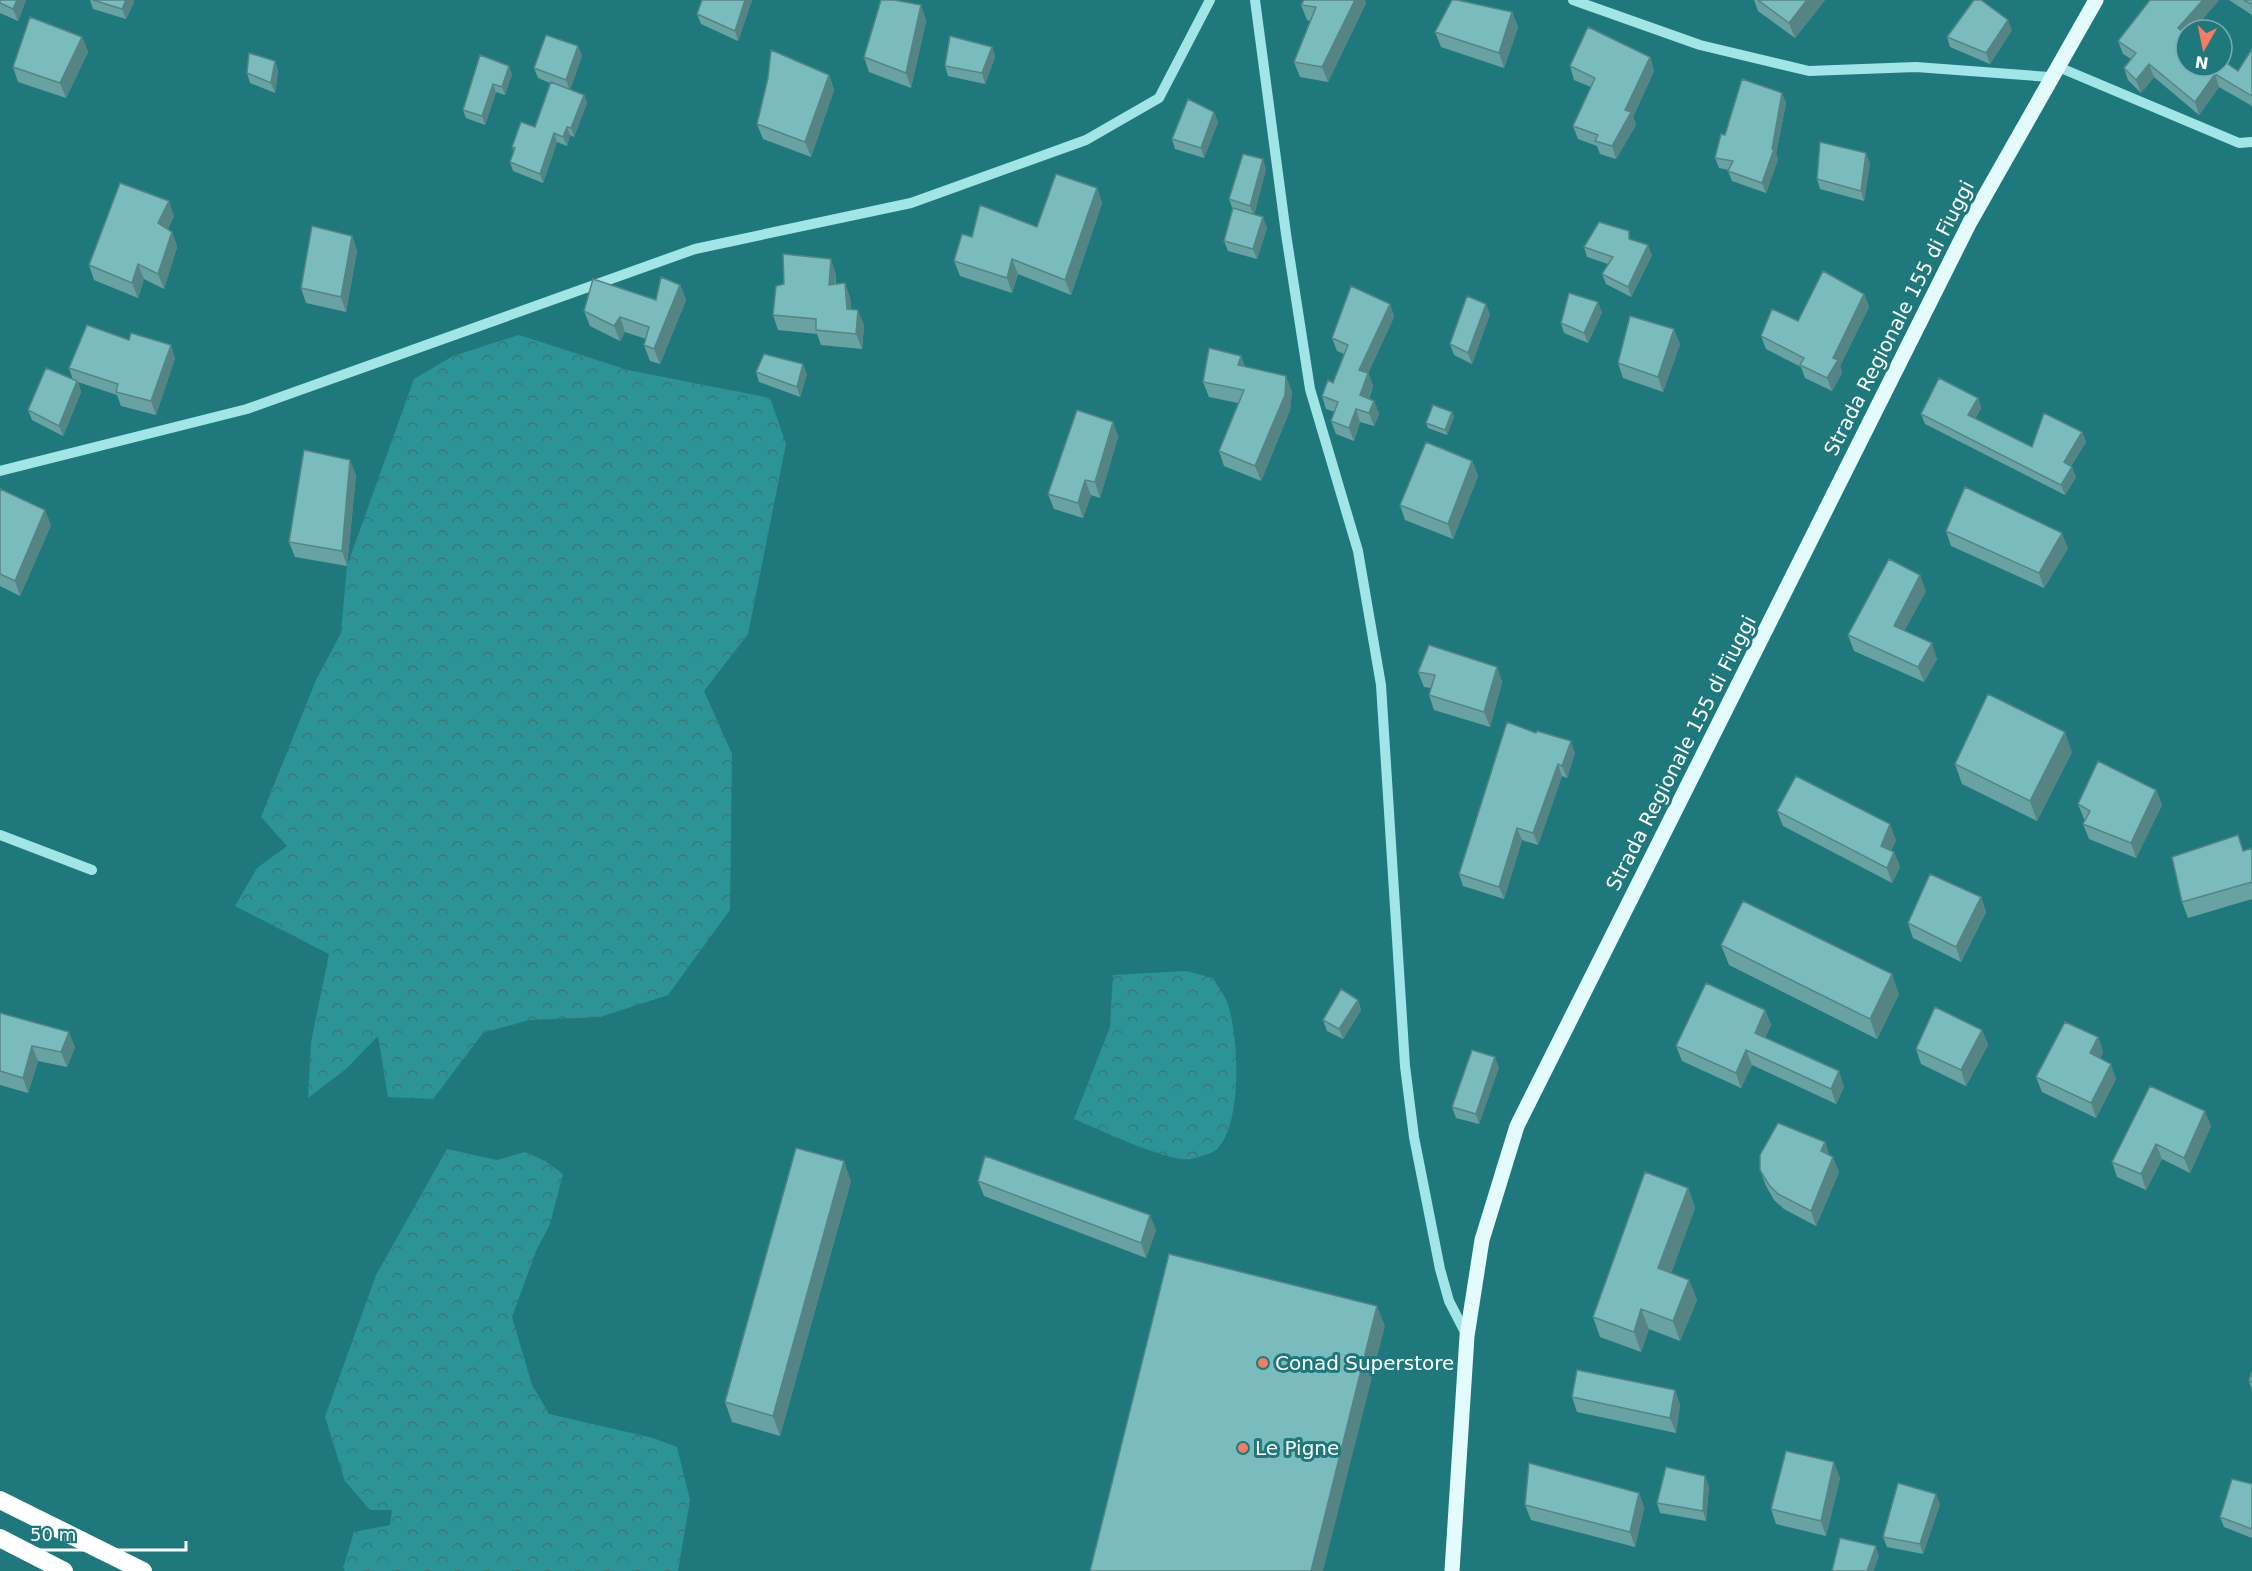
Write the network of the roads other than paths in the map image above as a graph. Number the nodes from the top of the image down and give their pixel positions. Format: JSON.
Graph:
{"nodes":[{"id":1,"x":1210,"y":0,"type":"edge"},
{"id":2,"x":1255,"y":0,"type":"edge"},
{"id":3,"x":1573,"y":0,"type":"edge"},
{"id":4,"x":2096,"y":0,"type":"edge"},
{"id":5,"x":2053,"y":72,"type":"junction"},
{"id":6,"x":2252,"y":142,"type":"edge"},
{"id":7,"x":0,"y":471,"type":"edge"},
{"id":8,"x":0,"y":835,"type":"edge"},
{"id":9,"x":92,"y":870,"type":"dead end"},
{"id":10,"x":1467,"y":1336,"type":"junction"},
{"id":11,"x":0,"y":1500,"type":"edge"},
{"id":12,"x":0,"y":1538,"type":"edge"},
{"id":13,"x":64,"y":1571,"type":"edge"},
{"id":14,"x":143,"y":1571,"type":"edge"},
{"id":15,"x":1452,"y":1571,"type":"edge"}],
"edges":[{"from":1,"to":7,"type":"street"},
{"from":2,"to":10,"type":"street"},
{"from":3,"to":5,"type":"street"},
{"from":4,"to":5,"type":"main road","name":"Strada Regionale 155 di Fiuggi"},
{"from":5,"to":6,"type":"street"},
{"from":5,"to":10,"type":"main road","name":"Strada Regionale 155 di Fiuggi"},
{"from":8,"to":9,"type":"street"},
{"from":10,"to":15,"type":"main road","name":"Strada Regionale 155 di Fiuggi"},
{"from":11,"to":14,"type":"highway"},
{"from":12,"to":13,"type":"highway"}]}
